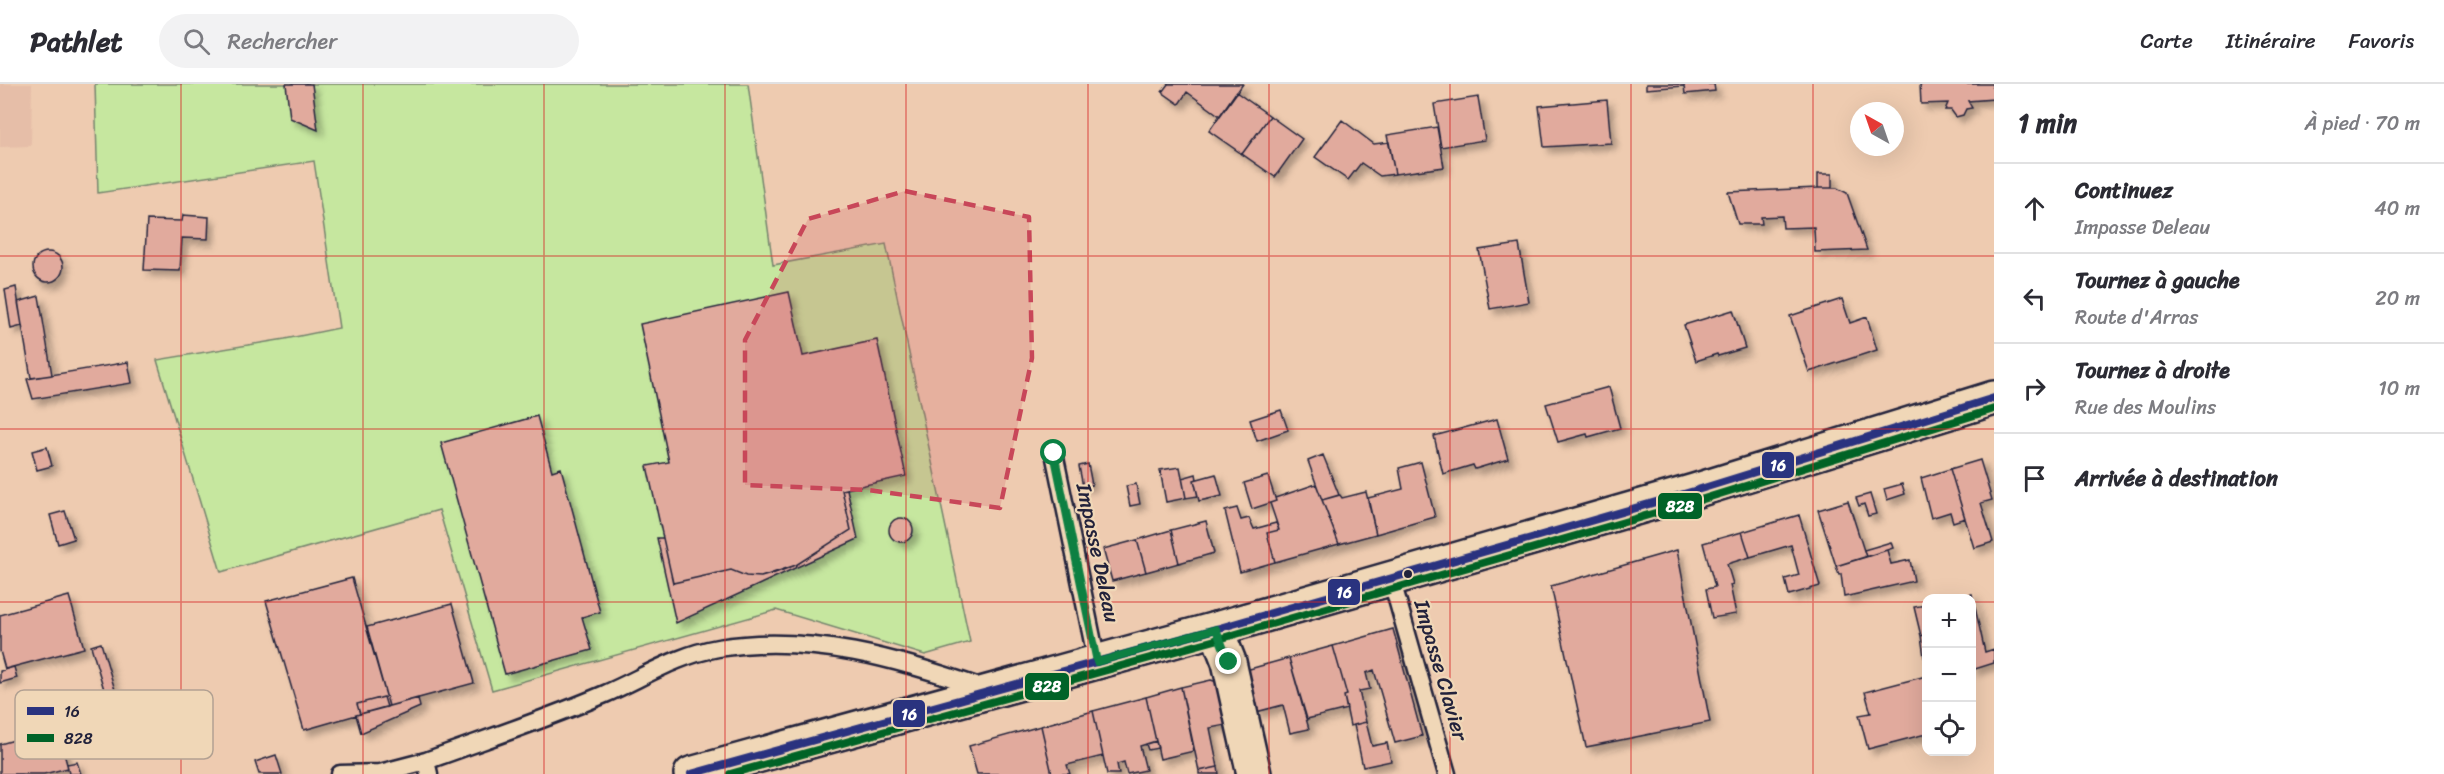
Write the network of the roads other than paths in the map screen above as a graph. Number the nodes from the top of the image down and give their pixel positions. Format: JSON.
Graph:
{"nodes":[{"id":1,"x":1994,"y":398,"type":"edge"},
{"id":2,"x":1054,"y":453,"type":"dead end"},
{"id":3,"x":1391,"y":578,"type":"junction"},
{"id":4,"x":1216,"y":629,"type":"junction"},
{"id":5,"x":1097,"y":662,"type":"junction"},
{"id":6,"x":991,"y":692,"type":"junction"},
{"id":7,"x":740,"y":767,"type":"edge"},
{"id":8,"x":428,"y":768,"type":"edge"},
{"id":9,"x":340,"y":774,"type":"edge"},
{"id":10,"x":691,"y":774,"type":"edge"},
{"id":11,"x":1254,"y":774,"type":"edge"},
{"id":12,"x":1447,"y":774,"type":"edge"}],
"edges":[{"from":1,"to":3,"type":"main road"},
{"from":2,"to":5,"type":"lane","name":"Impasse Deleau"},
{"from":3,"to":4,"type":"main road"},
{"from":3,"to":12,"type":"lane","name":"Impasse Clavier"},
{"from":4,"to":5,"type":"main road"},
{"from":4,"to":11,"type":"main road"},
{"from":5,"to":6,"type":"main road"},
{"from":6,"to":7,"type":"main road"},
{"from":6,"to":8,"type":"lane"},
{"from":7,"to":10,"type":"main road"},
{"from":8,"to":9,"type":"lane"}]}
